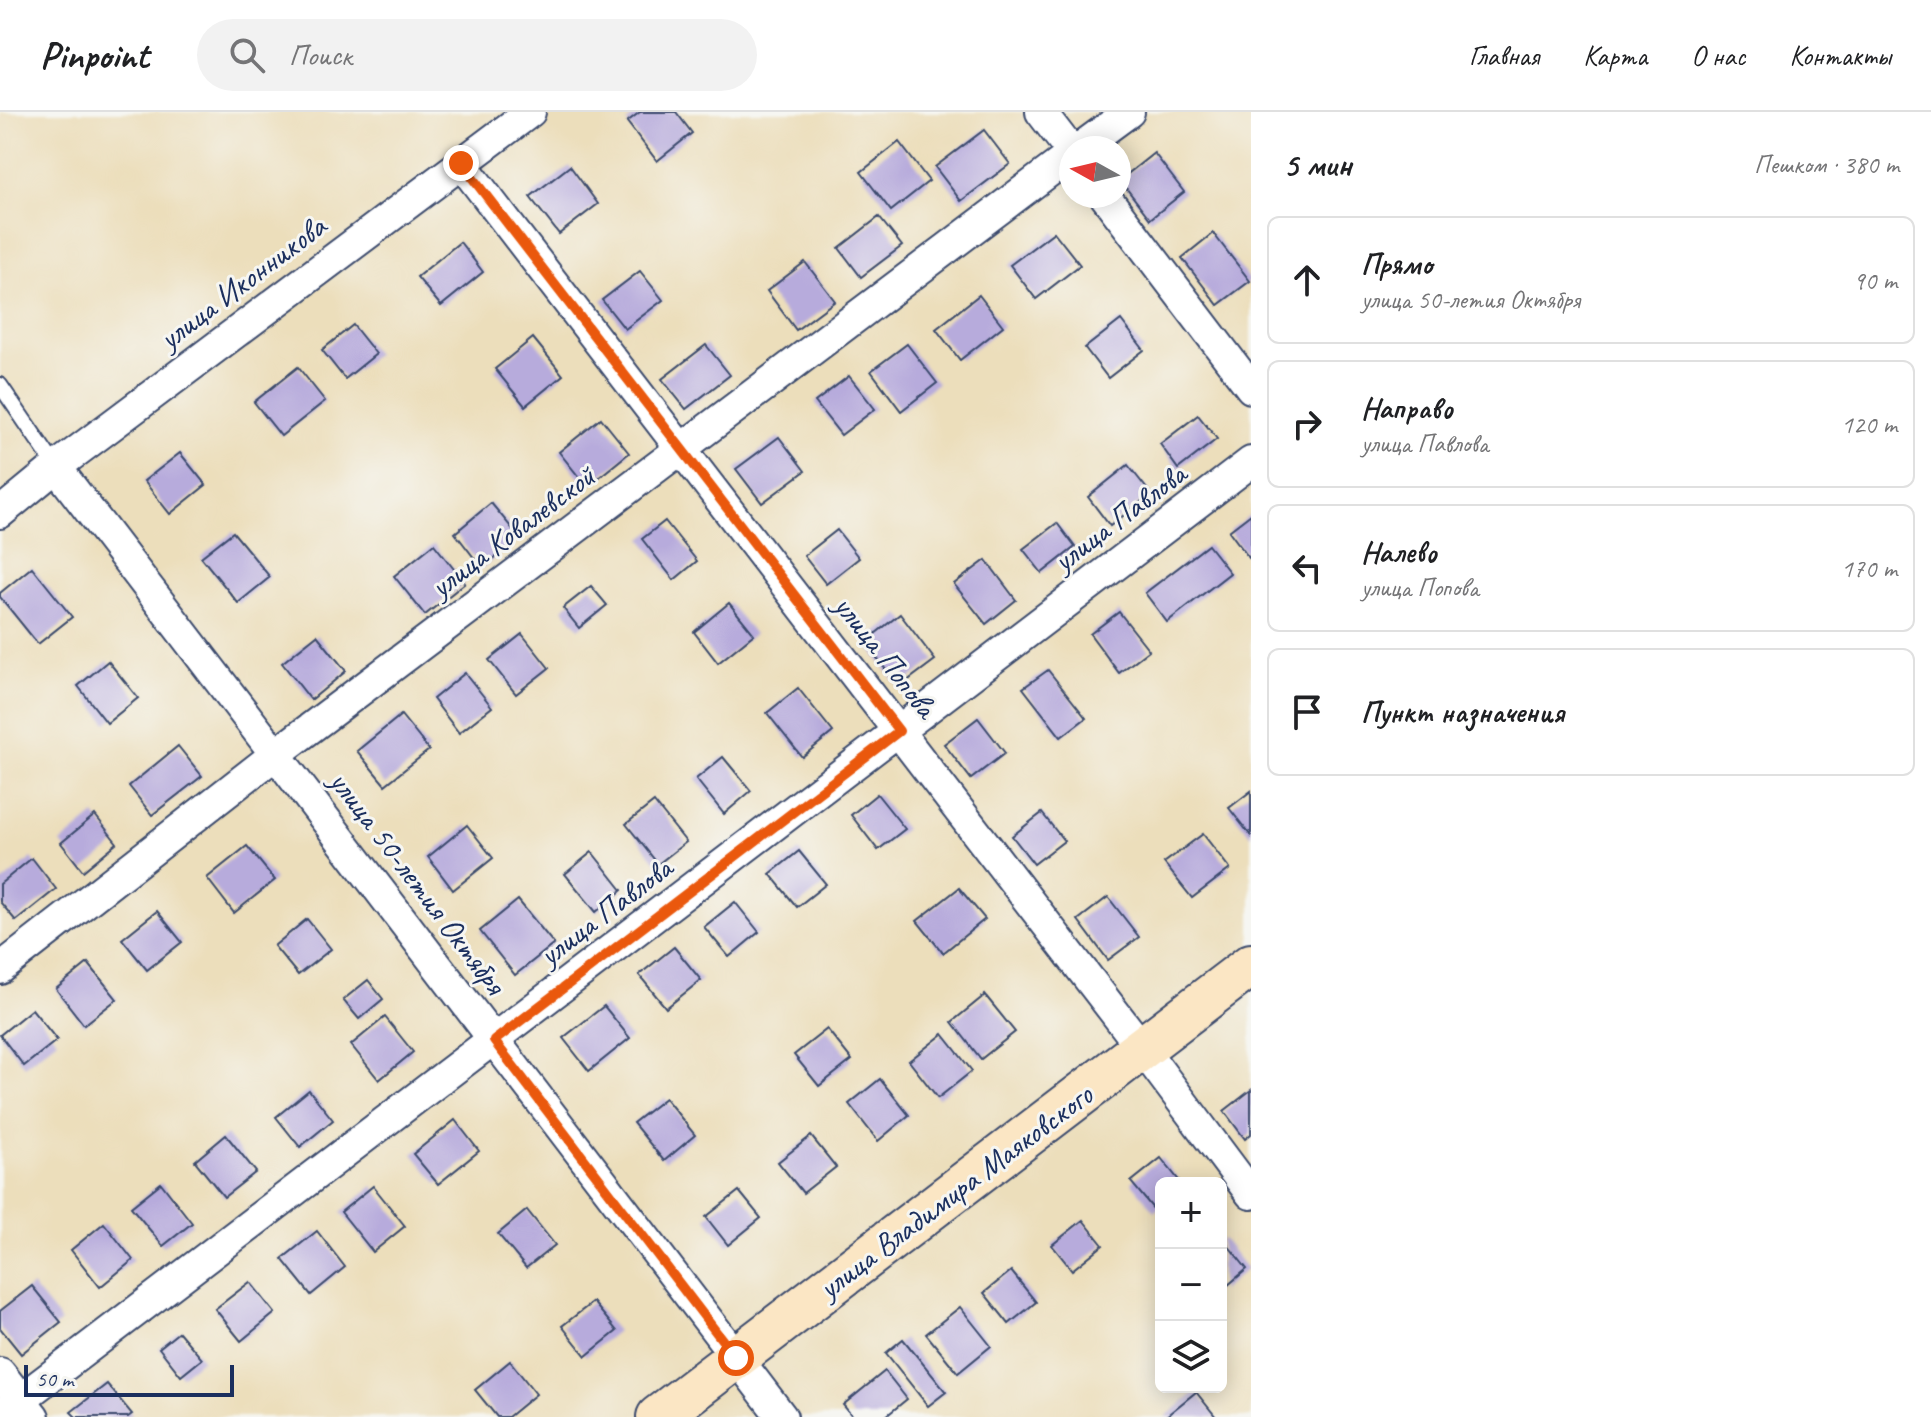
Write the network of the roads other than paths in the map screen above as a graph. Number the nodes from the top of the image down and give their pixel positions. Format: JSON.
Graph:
{"nodes":[{"id":1,"x":530,"y":112,"type":"edge"},
{"id":2,"x":1041,"y":112,"type":"edge"},
{"id":3,"x":1129,"y":112,"type":"edge"},
{"id":4,"x":1096,"y":136,"type":"edge"},
{"id":5,"x":1059,"y":137,"type":"edge"},
{"id":6,"x":1059,"y":162,"type":"edge"},
{"id":7,"x":461,"y":163,"type":"junction"},
{"id":8,"x":1114,"y":208,"type":"edge"},
{"id":9,"x":0,"y":385,"type":"edge"},
{"id":10,"x":1251,"y":388,"type":"edge"},
{"id":11,"x":681,"y":449,"type":"junction"},
{"id":12,"x":1251,"y":462,"type":"edge"},
{"id":13,"x":56,"y":467,"type":"junction"},
{"id":14,"x":0,"y":513,"type":"edge"},
{"id":15,"x":899,"y":731,"type":"junction"},
{"id":16,"x":276,"y":754,"type":"junction"},
{"id":17,"x":1251,"y":965,"type":"edge"},
{"id":18,"x":0,"y":969,"type":"edge"},
{"id":19,"x":494,"y":1041,"type":"junction"},
{"id":20,"x":1142,"y":1048,"type":"junction"},
{"id":21,"x":1251,"y":1194,"type":"edge"},
{"id":22,"x":736,"y":1358,"type":"junction"},
{"id":23,"x":0,"y":1373,"type":"edge"},
{"id":24,"x":18,"y":1411,"type":"edge"},
{"id":25,"x":658,"y":1417,"type":"edge"},
{"id":26,"x":782,"y":1417,"type":"edge"}],
"edges":[{"from":1,"to":7,"type":"street","name":"улица Иконникова"},
{"from":2,"to":5,"type":"street"},
{"from":3,"to":4,"type":"street"},
{"from":6,"to":11,"type":"street","name":"улица Ковалевской"},
{"from":7,"to":11,"type":"street","name":"улица Попова"},
{"from":7,"to":13,"type":"street","name":"улица Иконникова"},
{"from":8,"to":10,"type":"street"},
{"from":9,"to":13,"type":"lane"},
{"from":11,"to":15,"type":"street","name":"улица Попова"},
{"from":11,"to":16,"type":"street","name":"улица Ковалевской"},
{"from":12,"to":15,"type":"street","name":"улица Павлова"},
{"from":13,"to":14,"type":"street","name":"улица Иконникова"},
{"from":13,"to":16,"type":"street","name":"улица 50-летия Октября"},
{"from":15,"to":19,"type":"street","name":"улица Павлова"},
{"from":15,"to":20,"type":"street","name":"улица Попова"},
{"from":16,"to":18,"type":"street","name":"улица Ковалевской"},
{"from":16,"to":19,"type":"street","name":"улица 50-летия Октября"},
{"from":17,"to":20,"type":"street","name":"улица Владимира Маяковского"},
{"from":19,"to":22,"type":"street","name":"улица 50-летия Октября"},
{"from":19,"to":24,"type":"street","name":"улица Павлова"},
{"from":20,"to":21,"type":"street","name":"улица Попова"},
{"from":20,"to":22,"type":"street","name":"улица Владимира Маяковского"},
{"from":22,"to":25,"type":"street","name":"улица Владимира Маяковского"},
{"from":22,"to":26,"type":"street","name":"улица 50-летия Октября"},
{"from":23,"to":24,"type":"street"}]}
